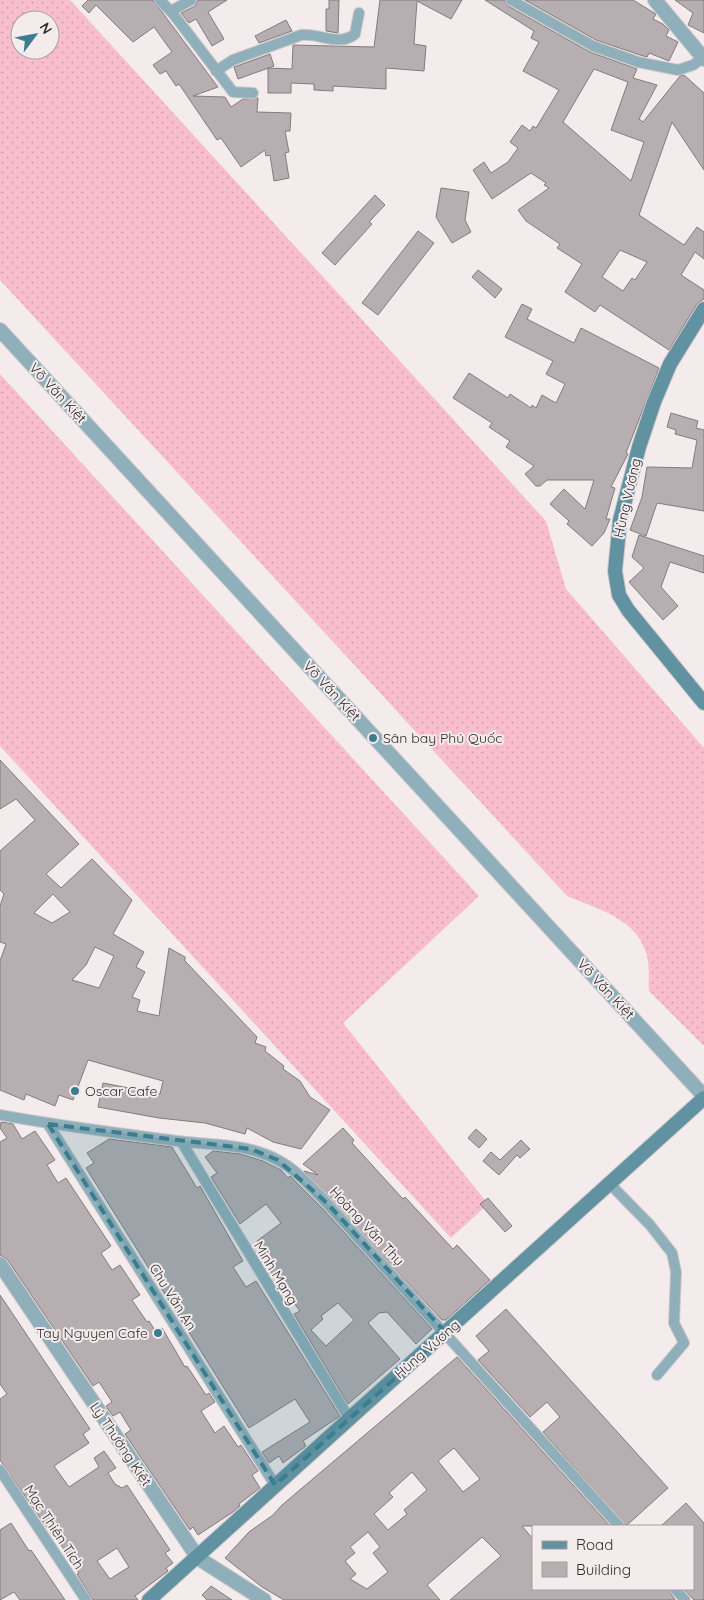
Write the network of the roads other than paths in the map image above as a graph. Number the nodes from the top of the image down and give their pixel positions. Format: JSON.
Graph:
{"nodes":[{"id":1,"x":160,"y":0,"type":"edge"},
{"id":2,"x":191,"y":0,"type":"edge"},
{"id":3,"x":511,"y":0,"type":"edge"},
{"id":4,"x":655,"y":0,"type":"edge"},
{"id":5,"x":171,"y":11,"type":"junction"},
{"id":6,"x":359,"y":13,"type":"dead end"},
{"id":7,"x":704,"y":58,"type":"edge"},
{"id":8,"x":216,"y":71,"type":"junction"},
{"id":9,"x":253,"y":93,"type":"dead end"},
{"id":10,"x":704,"y":309,"type":"edge"},
{"id":11,"x":0,"y":330,"type":"edge"},
{"id":12,"x":704,"y":703,"type":"edge"},
{"id":13,"x":704,"y":1097,"type":"edge"},
{"id":14,"x":0,"y":1115,"type":"edge"},
{"id":15,"x":48,"y":1124,"type":"junction"},
{"id":16,"x":181,"y":1141,"type":"junction"},
{"id":17,"x":609,"y":1183,"type":"junction"},
{"id":18,"x":0,"y":1264,"type":"edge"},
{"id":19,"x":446,"y":1333,"type":"junction"},
{"id":20,"x":657,"y":1375,"type":"dead end"},
{"id":21,"x":348,"y":1418,"type":"junction"},
{"id":22,"x":0,"y":1470,"type":"edge"},
{"id":23,"x":275,"y":1485,"type":"junction"},
{"id":24,"x":618,"y":1525,"type":"edge"},
{"id":25,"x":198,"y":1558,"type":"junction"},
{"id":26,"x":676,"y":1590,"type":"edge"},
{"id":27,"x":86,"y":1600,"type":"edge"},
{"id":28,"x":149,"y":1600,"type":"edge"},
{"id":29,"x":264,"y":1600,"type":"edge"},
{"id":30,"x":685,"y":1600,"type":"edge"}],
"edges":[{"from":1,"to":5,"type":"street"},
{"from":2,"to":5,"type":"street"},
{"from":3,"to":7,"type":"street"},
{"from":4,"to":7,"type":"street"},
{"from":5,"to":8,"type":"street"},
{"from":6,"to":8,"type":"street"},
{"from":8,"to":9,"type":"street"},
{"from":10,"to":12,"type":"main road","name":"Hùng Vương"},
{"from":11,"to":13,"type":"street","name":"Võ Văn Kiệt"},
{"from":13,"to":17,"type":"main road","name":"Hùng Vương"},
{"from":14,"to":15,"type":"street","name":"Hoàng Văn Thụ"},
{"from":15,"to":16,"type":"street","name":"Hoàng Văn Thụ"},
{"from":15,"to":23,"type":"street","name":"Chu Văn An"},
{"from":16,"to":19,"type":"street","name":"Hoàng Văn Thụ"},
{"from":16,"to":21,"type":"street","name":"Minh Mạng"},
{"from":17,"to":19,"type":"main road","name":"Hùng Vương"},
{"from":17,"to":20,"type":"street"},
{"from":18,"to":25,"type":"street","name":"Lý Thường Kiệt"},
{"from":19,"to":21,"type":"main road","name":"Hùng Vương"},
{"from":19,"to":24,"type":"street","name":"Hoàng Văn Thụ"},
{"from":21,"to":23,"type":"main road","name":"Hùng Vương"},
{"from":22,"to":27,"type":"street","name":"Mạc Thiên Tích"},
{"from":23,"to":25,"type":"main road","name":"Hùng Vương"},
{"from":25,"to":28,"type":"main road","name":"Hùng Vương"},
{"from":25,"to":29,"type":"street","name":"Lý Thường Kiệt"},
{"from":26,"to":30,"type":"street"}]}
